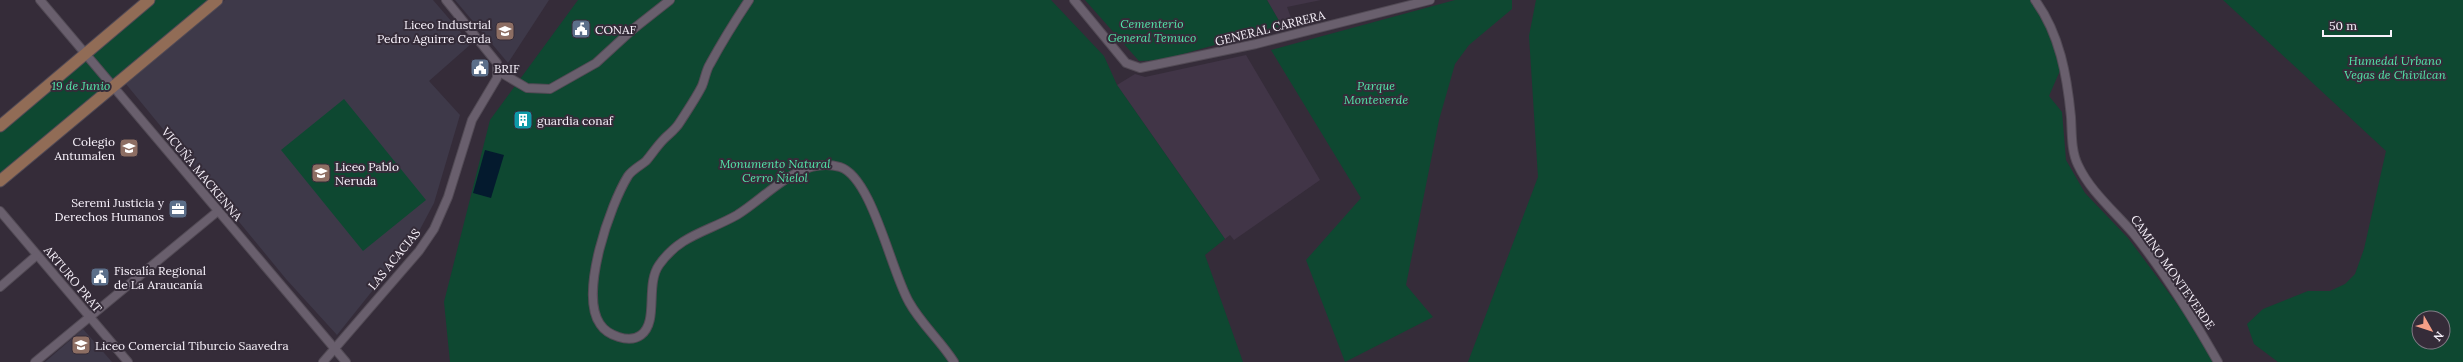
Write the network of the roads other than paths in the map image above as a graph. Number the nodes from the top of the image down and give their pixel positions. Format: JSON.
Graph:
{"nodes":[{"id":1,"x":40,"y":0,"type":"edge"},
{"id":2,"x":149,"y":0,"type":"edge"},
{"id":3,"x":217,"y":0,"type":"edge"},
{"id":4,"x":446,"y":0,"type":"edge"},
{"id":5,"x":670,"y":0,"type":"edge"},
{"id":6,"x":750,"y":0,"type":"edge"},
{"id":7,"x":1074,"y":0,"type":"edge"},
{"id":8,"x":1430,"y":0,"type":"edge"},
{"id":9,"x":2035,"y":0,"type":"edge"},
{"id":10,"x":84,"y":54,"type":"junction"},
{"id":11,"x":498,"y":72,"type":"junction"},
{"id":12,"x":112,"y":87,"type":"junction"},
{"id":13,"x":0,"y":126,"type":"edge"},
{"id":14,"x":0,"y":181,"type":"edge"},
{"id":15,"x":0,"y":211,"type":"edge"},
{"id":16,"x":218,"y":211,"type":"junction"},
{"id":17,"x":37,"y":255,"type":"junction"},
{"id":18,"x":0,"y":287,"type":"edge"},
{"id":19,"x":89,"y":317,"type":"junction"},
{"id":20,"x":334,"y":348,"type":"junction"},
{"id":21,"x":36,"y":362,"type":"edge"},
{"id":22,"x":128,"y":362,"type":"edge"},
{"id":23,"x":323,"y":362,"type":"edge"},
{"id":24,"x":346,"y":362,"type":"edge"},
{"id":25,"x":954,"y":362,"type":"edge"},
{"id":26,"x":2218,"y":362,"type":"edge"}],
"edges":[{"from":1,"to":10,"type":"street","name":"VICUÑA MACKENNA"},
{"from":2,"to":10,"type":"main road"},
{"from":3,"to":12,"type":"main road"},
{"from":4,"to":11,"type":"street"},
{"from":5,"to":11,"type":"street"},
{"from":6,"to":25,"type":"street"},
{"from":7,"to":8,"type":"street","name":"GENERAL CARRERA"},
{"from":9,"to":26,"type":"street","name":"CAMINO MONTEVERDE"},
{"from":10,"to":12,"type":"street","name":"VICUÑA MACKENNA"},
{"from":10,"to":13,"type":"main road"},
{"from":11,"to":20,"type":"street","name":"LAS ACACIAS"},
{"from":12,"to":14,"type":"main road"},
{"from":12,"to":16,"type":"street","name":"VICUÑA MACKENNA"},
{"from":15,"to":17,"type":"street","name":"ARTURO PRAT"},
{"from":16,"to":19,"type":"street"},
{"from":16,"to":20,"type":"street","name":"VICUÑA MACKENNA"},
{"from":17,"to":18,"type":"street"},
{"from":17,"to":19,"type":"street","name":"ARTURO PRAT"},
{"from":19,"to":21,"type":"street"},
{"from":19,"to":22,"type":"street","name":"ARTURO PRAT"},
{"from":20,"to":23,"type":"street","name":"LAS ACACIAS"},
{"from":20,"to":24,"type":"street","name":"VICUÑA MACKENNA"}]}
